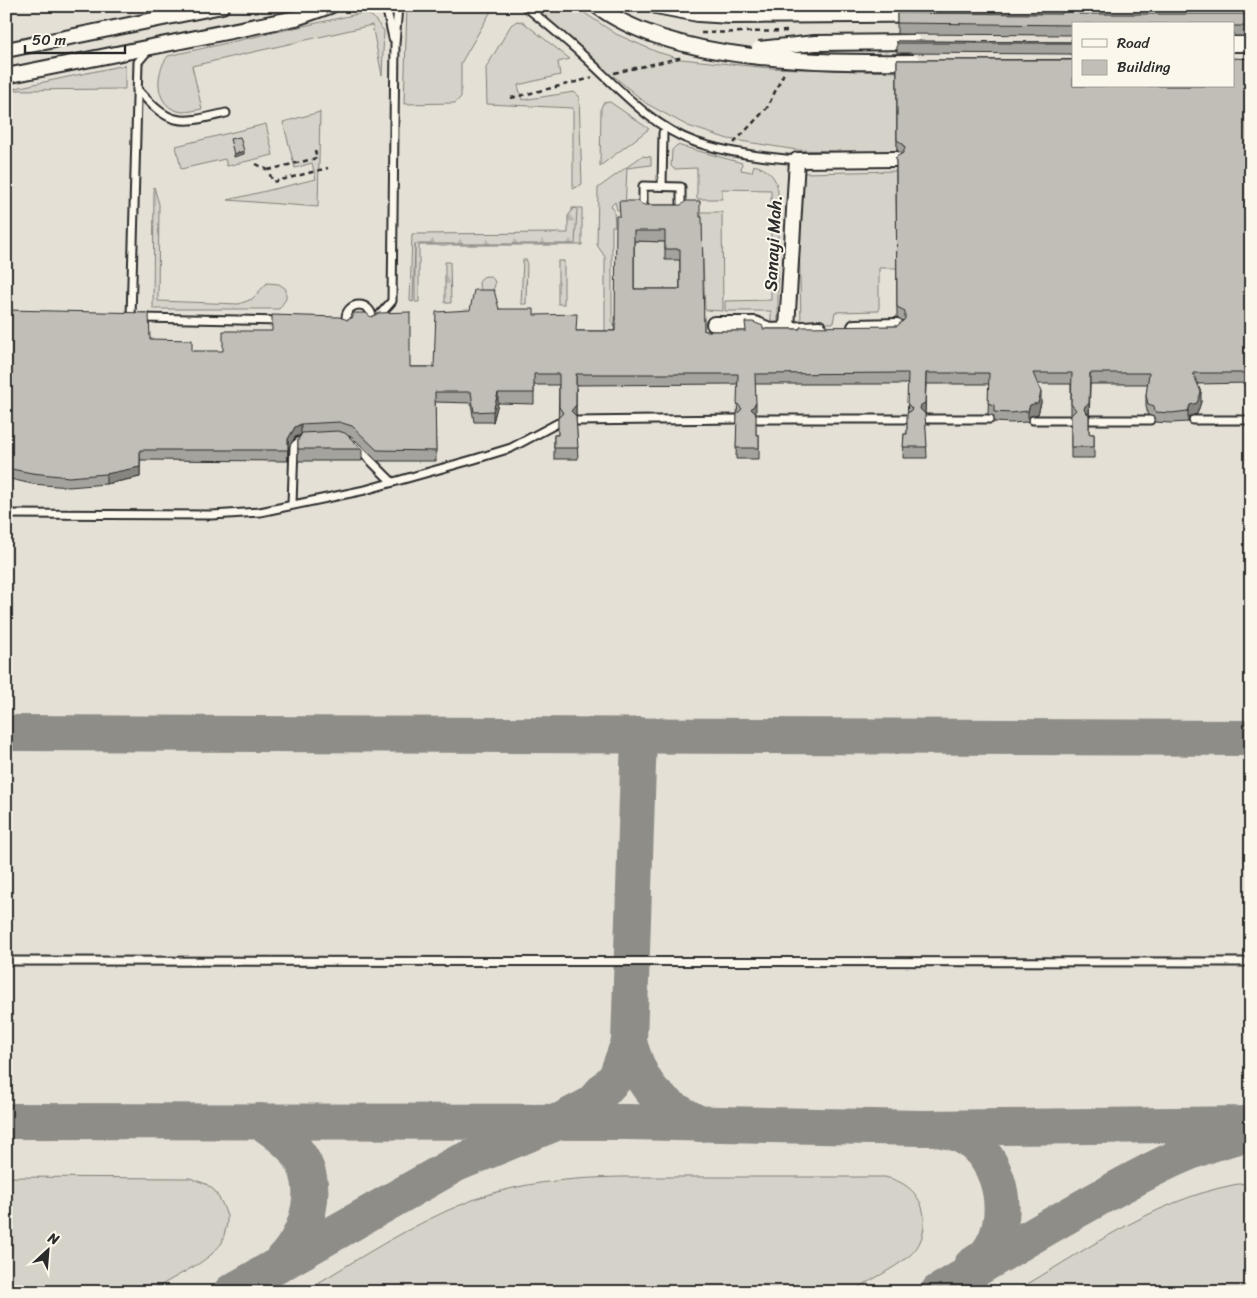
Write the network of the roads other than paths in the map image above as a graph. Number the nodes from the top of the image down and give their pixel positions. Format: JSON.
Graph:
{"nodes":[{"id":1,"x":222,"y":6,"type":"edge"},
{"id":2,"x":330,"y":6,"type":"edge"},
{"id":3,"x":386,"y":6,"type":"edge"},
{"id":4,"x":398,"y":6,"type":"edge"},
{"id":5,"x":525,"y":6,"type":"edge"},
{"id":6,"x":597,"y":6,"type":"edge"},
{"id":7,"x":656,"y":6,"type":"edge"},
{"id":8,"x":777,"y":6,"type":"edge"},
{"id":9,"x":1251,"y":12,"type":"edge"},
{"id":10,"x":756,"y":15,"type":"junction"},
{"id":11,"x":926,"y":42,"type":"edge"},
{"id":12,"x":395,"y":44,"type":"junction"},
{"id":13,"x":1234,"y":44,"type":"edge"},
{"id":14,"x":1251,"y":44,"type":"edge"},
{"id":15,"x":151,"y":47,"type":"junction"},
{"id":16,"x":6,"y":50,"type":"edge"},
{"id":17,"x":728,"y":53,"type":"junction"},
{"id":18,"x":930,"y":62,"type":"edge"},
{"id":19,"x":6,"y":76,"type":"edge"},
{"id":20,"x":137,"y":89,"type":"junction"},
{"id":21,"x":226,"y":114,"type":"dead end"},
{"id":22,"x":663,"y":133,"type":"dead end"},
{"id":23,"x":896,"y":159,"type":"edge"},
{"id":24,"x":797,"y":160,"type":"junction"},
{"id":25,"x":662,"y":186,"type":"junction"},
{"id":26,"x":121,"y":317,"type":"edge"},
{"id":27,"x":131,"y":317,"type":"junction"},
{"id":28,"x":289,"y":322,"type":"edge"},
{"id":29,"x":340,"y":322,"type":"edge"},
{"id":30,"x":371,"y":322,"type":"junction"},
{"id":31,"x":714,"y":324,"type":"dead end"},
{"id":32,"x":348,"y":325,"type":"junction"},
{"id":33,"x":897,"y":326,"type":"edge"},
{"id":34,"x":787,"y":328,"type":"junction"},
{"id":35,"x":737,"y":419,"type":"edge"},
{"id":36,"x":756,"y":419,"type":"edge"},
{"id":37,"x":907,"y":419,"type":"edge"},
{"id":38,"x":925,"y":420,"type":"edge"},
{"id":39,"x":990,"y":420,"type":"dead end"},
{"id":40,"x":1033,"y":420,"type":"dead end"},
{"id":41,"x":1071,"y":420,"type":"edge"},
{"id":42,"x":1089,"y":420,"type":"edge"},
{"id":43,"x":1150,"y":420,"type":"dead end"},
{"id":44,"x":1193,"y":420,"type":"dead end"},
{"id":45,"x":1251,"y":420,"type":"edge"},
{"id":46,"x":576,"y":421,"type":"edge"},
{"id":47,"x":558,"y":423,"type":"edge"},
{"id":48,"x":320,"y":439,"type":"edge"},
{"id":49,"x":348,"y":440,"type":"edge"},
{"id":50,"x":392,"y":482,"type":"junction"},
{"id":51,"x":292,"y":504,"type":"junction"},
{"id":52,"x":6,"y":514,"type":"edge"},
{"id":53,"x":6,"y":961,"type":"edge"},
{"id":54,"x":1251,"y":962,"type":"edge"}],
"edges":[{"from":1,"to":16,"type":"street"},
{"from":2,"to":15,"type":"street"},
{"from":3,"to":12,"type":"lane"},
{"from":4,"to":12,"type":"lane"},
{"from":5,"to":24,"type":"lane"},
{"from":6,"to":17,"type":"street","bridge":true},
{"from":7,"to":10,"type":"street"},
{"from":8,"to":10,"type":"street"},
{"from":9,"to":10,"type":"street"},
{"from":11,"to":17,"type":"street","bridge":true},
{"from":12,"to":30,"type":"lane"},
{"from":13,"to":14,"type":"street","bridge":true},
{"from":15,"to":19,"type":"street"},
{"from":15,"to":20,"type":"lane"},
{"from":17,"to":18,"type":"street","bridge":true},
{"from":20,"to":21,"type":"lane"},
{"from":20,"to":27,"type":"lane"},
{"from":22,"to":25,"type":"lane"},
{"from":23,"to":24,"type":"street"},
{"from":24,"to":34,"type":"street","name":"Sanayi Mah."},
{"from":25,"to":25,"type":"lane"},
{"from":26,"to":27,"type":"lane"},
{"from":27,"to":28,"type":"lane"},
{"from":29,"to":32,"type":"lane"},
{"from":30,"to":32,"type":"lane"},
{"from":30,"to":32,"type":"lane"},
{"from":31,"to":34,"type":"street"},
{"from":33,"to":34,"type":"street"},
{"from":35,"to":46,"type":"lane"},
{"from":36,"to":37,"type":"lane"},
{"from":38,"to":39,"type":"lane"},
{"from":40,"to":41,"type":"lane"},
{"from":42,"to":43,"type":"lane"},
{"from":44,"to":45,"type":"lane"},
{"from":47,"to":50,"type":"lane"},
{"from":48,"to":51,"type":"lane"},
{"from":49,"to":50,"type":"lane"},
{"from":50,"to":51,"type":"lane"},
{"from":51,"to":52,"type":"lane"},
{"from":53,"to":54,"type":"lane"}]}
